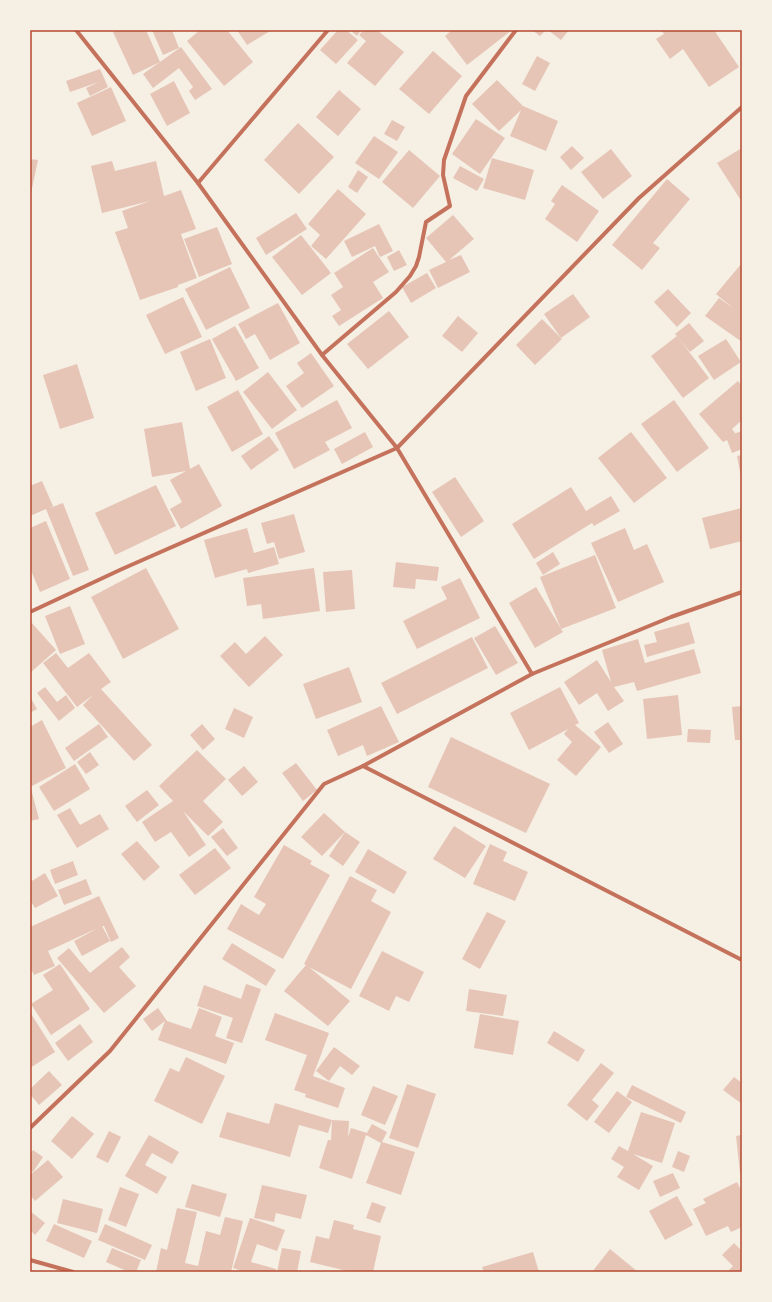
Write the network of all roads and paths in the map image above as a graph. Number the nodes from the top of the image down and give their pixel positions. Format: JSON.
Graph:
{"nodes":[{"id":1,"x":76,"y":30,"type":"edge"},
{"id":2,"x":328,"y":30,"type":"edge"},
{"id":3,"x":516,"y":30,"type":"edge"},
{"id":4,"x":742,"y":107,"type":"edge"},
{"id":5,"x":198,"y":183,"type":"junction"},
{"id":6,"x":322,"y":355,"type":"junction"},
{"id":7,"x":397,"y":448,"type":"junction"},
{"id":8,"x":742,"y":592,"type":"edge"},
{"id":9,"x":30,"y":612,"type":"edge"},
{"id":10,"x":532,"y":674,"type":"junction"},
{"id":11,"x":363,"y":766,"type":"junction"},
{"id":12,"x":742,"y":960,"type":"edge"},
{"id":13,"x":30,"y":1128,"type":"edge"},
{"id":14,"x":30,"y":1260,"type":"edge"},
{"id":15,"x":73,"y":1272,"type":"edge"}],
"edges":[{"from":1,"to":5,"type":"street"},
{"from":2,"to":5,"type":"street"},
{"from":3,"to":6,"type":"street"},
{"from":4,"to":7,"type":"street"},
{"from":5,"to":6,"type":"street"},
{"from":6,"to":7,"type":"street"},
{"from":7,"to":9,"type":"street"},
{"from":7,"to":10,"type":"street"},
{"from":8,"to":10,"type":"street"},
{"from":10,"to":11,"type":"street"},
{"from":11,"to":12,"type":"street"},
{"from":11,"to":13,"type":"street"},
{"from":14,"to":15,"type":"street"}]}
